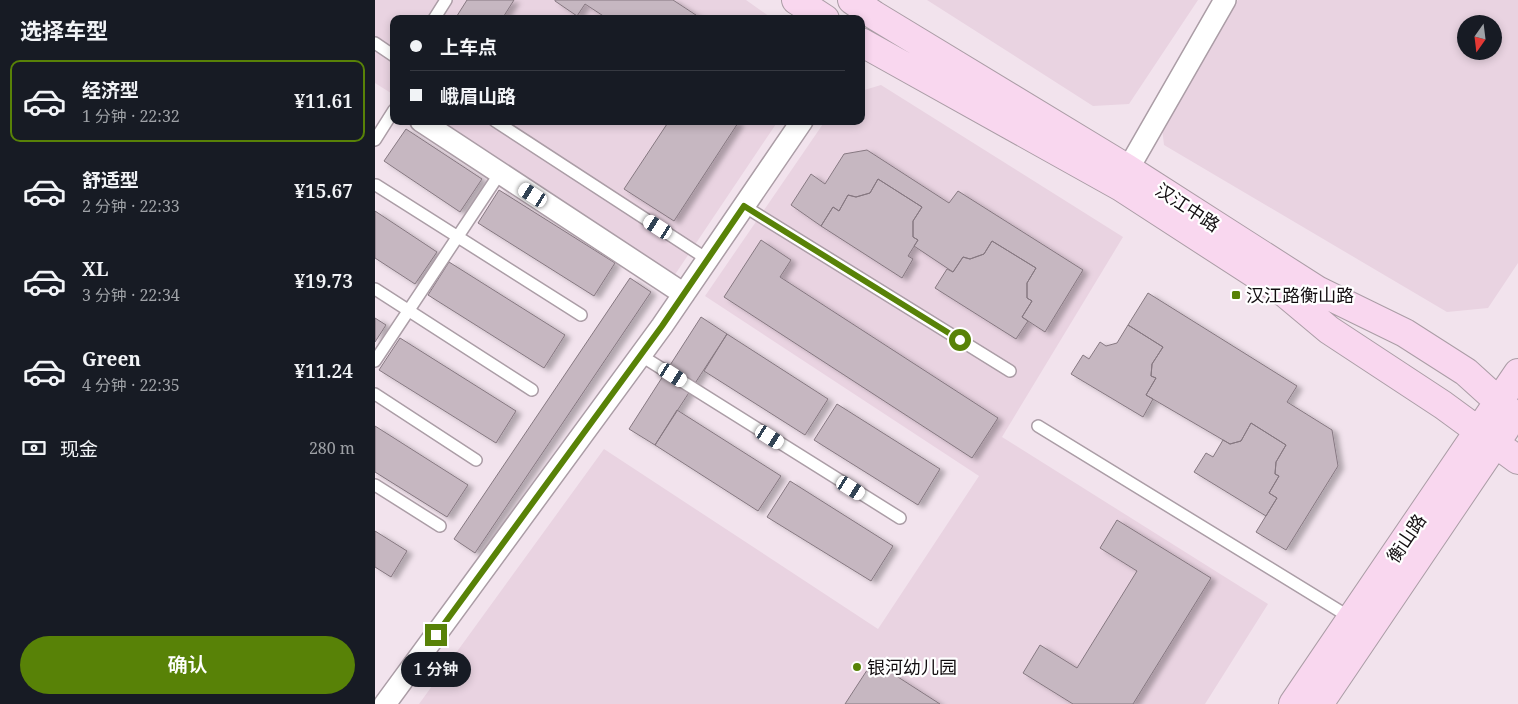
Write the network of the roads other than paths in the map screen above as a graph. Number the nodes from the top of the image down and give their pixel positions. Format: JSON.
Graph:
{"nodes":[{"id":1,"x":446,"y":0,"type":"edge"},
{"id":2,"x":796,"y":0,"type":"edge"},
{"id":3,"x":852,"y":0,"type":"edge"},
{"id":4,"x":1225,"y":0,"type":"edge"},
{"id":5,"x":437,"y":15,"type":"edge"},
{"id":6,"x":819,"y":15,"type":"edge"},
{"id":7,"x":375,"y":43,"type":"edge"},
{"id":8,"x":865,"y":44,"type":"edge"},
{"id":9,"x":390,"y":53,"type":"edge"},
{"id":10,"x":390,"y":116,"type":"edge"},
{"id":11,"x":427,"y":125,"type":"edge"},
{"id":12,"x":501,"y":125,"type":"edge"},
{"id":13,"x":798,"y":125,"type":"edge"},
{"id":14,"x":375,"y":140,"type":"edge"},
{"id":15,"x":1128,"y":169,"type":"junction"},
{"id":16,"x":500,"y":173,"type":"junction"},
{"id":17,"x":376,"y":185,"type":"edge"},
{"id":18,"x":744,"y":206,"type":"junction"},
{"id":19,"x":458,"y":237,"type":"junction"},
{"id":20,"x":707,"y":259,"type":"junction"},
{"id":21,"x":375,"y":289,"type":"edge"},
{"id":22,"x":684,"y":294,"type":"junction"},
{"id":23,"x":409,"y":310,"type":"junction"},
{"id":24,"x":581,"y":315,"type":"dead end"},
{"id":25,"x":640,"y":355,"type":"junction"},
{"id":26,"x":375,"y":361,"type":"edge"},
{"id":27,"x":1010,"y":371,"type":"dead end"},
{"id":28,"x":1518,"y":373,"type":"edge"},
{"id":29,"x":532,"y":390,"type":"dead end"},
{"id":30,"x":375,"y":394,"type":"edge"},
{"id":31,"x":1512,"y":412,"type":"edge"},
{"id":32,"x":1038,"y":426,"type":"dead end"},
{"id":33,"x":1487,"y":437,"type":"junction"},
{"id":34,"x":477,"y":460,"type":"dead end"},
{"id":35,"x":1518,"y":460,"type":"edge"},
{"id":36,"x":375,"y":485,"type":"edge"},
{"id":37,"x":900,"y":518,"type":"dead end"},
{"id":38,"x":440,"y":526,"type":"dead end"},
{"id":39,"x":1351,"y":618,"type":"junction"},
{"id":40,"x":385,"y":704,"type":"edge"},
{"id":41,"x":1293,"y":704,"type":"edge"},
{"id":42,"x":1319,"y":704,"type":"edge"}],
"edges":[{"from":1,"to":5,"type":"lane"},
{"from":2,"to":6,"type":"main road"},
{"from":3,"to":15,"type":"main road","name":"汉江中路"},
{"from":4,"to":15,"type":"street"},
{"from":7,"to":9,"type":"lane"},
{"from":8,"to":33,"type":"main road","name":"汉江中路"},
{"from":10,"to":14,"type":"lane"},
{"from":11,"to":16,"type":"street"},
{"from":12,"to":20,"type":"lane"},
{"from":13,"to":18,"type":"street"},
{"from":15,"to":31,"type":"main road","name":"汉江中路"},
{"from":16,"to":19,"type":"lane"},
{"from":16,"to":22,"type":"street"},
{"from":17,"to":19,"type":"lane"},
{"from":18,"to":20,"type":"street"},
{"from":18,"to":27,"type":"lane"},
{"from":19,"to":23,"type":"lane"},
{"from":19,"to":24,"type":"lane"},
{"from":20,"to":22,"type":"street"},
{"from":21,"to":23,"type":"lane"},
{"from":22,"to":25,"type":"street"},
{"from":23,"to":26,"type":"lane"},
{"from":23,"to":29,"type":"lane"},
{"from":25,"to":37,"type":"lane"},
{"from":25,"to":40,"type":"street"},
{"from":28,"to":31,"type":"main road","name":"衡山路"},
{"from":30,"to":34,"type":"lane"},
{"from":31,"to":33,"type":"main road","name":"衡山路"},
{"from":32,"to":39,"type":"lane"},
{"from":33,"to":35,"type":"main road","name":"汉江中路"},
{"from":33,"to":39,"type":"main road","name":"衡山路"},
{"from":33,"to":42,"type":"main road","name":"衡山路"},
{"from":36,"to":38,"type":"lane"},
{"from":39,"to":41,"type":"main road","name":"衡山路"}]}
